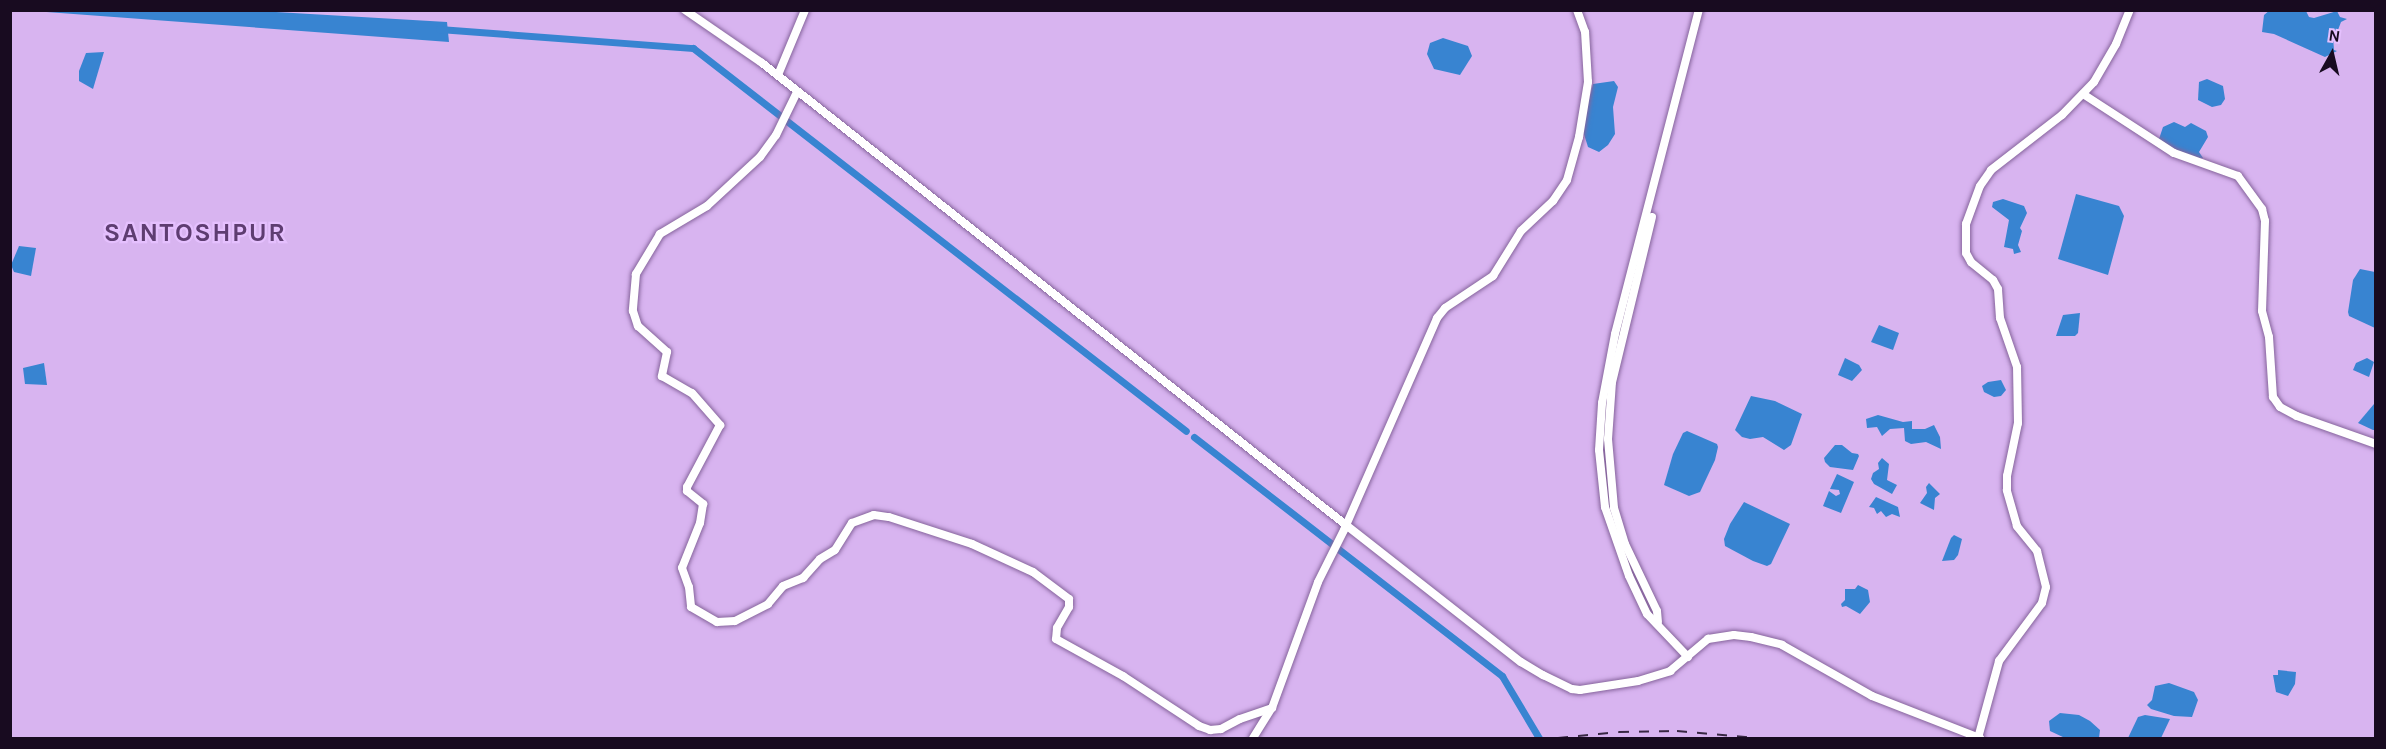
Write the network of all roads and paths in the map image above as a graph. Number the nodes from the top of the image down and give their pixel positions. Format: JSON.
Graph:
{"nodes":[{"id":1,"x":686,"y":10,"type":"edge"},
{"id":2,"x":805,"y":10,"type":"edge"},
{"id":3,"x":1577,"y":10,"type":"edge"},
{"id":4,"x":1699,"y":10,"type":"edge"},
{"id":5,"x":1705,"y":10,"type":"edge"},
{"id":6,"x":2130,"y":10,"type":"edge"},
{"id":7,"x":778,"y":75,"type":"junction"},
{"id":8,"x":797,"y":92,"type":"junction"},
{"id":9,"x":2083,"y":94,"type":"junction"},
{"id":10,"x":1645,"y":232,"type":"junction"},
{"id":11,"x":2376,"y":444,"type":"edge"},
{"id":12,"x":1345,"y":528,"type":"junction"},
{"id":13,"x":1688,"y":657,"type":"junction"},
{"id":14,"x":1272,"y":708,"type":"junction"},
{"id":15,"x":1204,"y":728,"type":"junction"},
{"id":16,"x":1202,"y":738,"type":"edge"},
{"id":17,"x":1253,"y":738,"type":"edge"},
{"id":18,"x":1979,"y":738,"type":"edge"}],
"edges":[{"from":1,"to":7,"type":"street"},
{"from":2,"to":7,"type":"street"},
{"from":3,"to":12,"type":"street"},
{"from":4,"to":10,"type":"street"},
{"from":5,"to":10,"type":"street"},
{"from":6,"to":9,"type":"street"},
{"from":7,"to":8,"type":"street"},
{"from":8,"to":12,"type":"street"},
{"from":8,"to":15,"type":"street"},
{"from":9,"to":11,"type":"street"},
{"from":9,"to":18,"type":"street"},
{"from":10,"to":13,"type":"street"},
{"from":12,"to":13,"type":"street"},
{"from":12,"to":14,"type":"street"},
{"from":13,"to":18,"type":"street"},
{"from":14,"to":15,"type":"street"},
{"from":14,"to":17,"type":"street"},
{"from":15,"to":16,"type":"street"}]}
